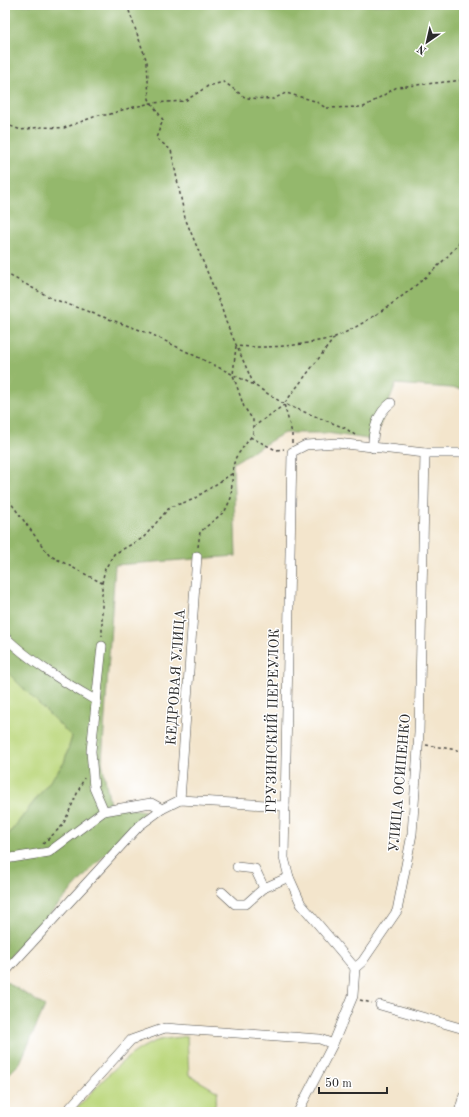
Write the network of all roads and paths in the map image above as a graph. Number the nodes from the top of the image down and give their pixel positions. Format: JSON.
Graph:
{"nodes":[{"id":1,"x":127,"y":5,"type":"edge"},
{"id":2,"x":464,"y":80,"type":"edge"},
{"id":3,"x":151,"y":103,"type":"junction"},
{"id":4,"x":5,"y":124,"type":"edge"},
{"id":5,"x":464,"y":236,"type":"edge"},
{"id":6,"x":5,"y":273,"type":"edge"},
{"id":7,"x":335,"y":337,"type":"junction"},
{"id":8,"x":236,"y":346,"type":"junction"},
{"id":9,"x":232,"y":375,"type":"junction"},
{"id":10,"x":254,"y":385,"type":"junction"},
{"id":11,"x":391,"y":403,"type":"dead end"},
{"id":12,"x":284,"y":404,"type":"junction"},
{"id":13,"x":253,"y":427,"type":"junction"},
{"id":14,"x":356,"y":436,"type":"dead end"},
{"id":15,"x":250,"y":437,"type":"junction"},
{"id":16,"x":373,"y":448,"type":"junction"},
{"id":17,"x":292,"y":452,"type":"junction"},
{"id":18,"x":425,"y":453,"type":"junction"},
{"id":19,"x":464,"y":453,"type":"edge"},
{"id":20,"x":233,"y":472,"type":"junction"},
{"id":21,"x":5,"y":495,"type":"edge"},
{"id":22,"x":197,"y":556,"type":"joint"},
{"id":23,"x":102,"y":583,"type":"junction"},
{"id":24,"x":5,"y":637,"type":"edge"},
{"id":25,"x":102,"y":646,"type":"joint"},
{"id":26,"x":95,"y":700,"type":"junction"},
{"id":27,"x":418,"y":744,"type":"junction"},
{"id":28,"x":464,"y":751,"type":"edge"},
{"id":29,"x":86,"y":774,"type":"dead end"},
{"id":30,"x":180,"y":800,"type":"junction"},
{"id":31,"x":285,"y":806,"type":"junction"},
{"id":32,"x":162,"y":809,"type":"junction"},
{"id":33,"x":104,"y":811,"type":"junction"},
{"id":34,"x":32,"y":855,"type":"junction"},
{"id":35,"x":5,"y":859,"type":"edge"},
{"id":36,"x":237,"y":867,"type":"dead end"},
{"id":37,"x":289,"y":877,"type":"junction"},
{"id":38,"x":264,"y":888,"type":"junction"},
{"id":39,"x":222,"y":892,"type":"dead end"},
{"id":40,"x":355,"y":968,"type":"junction"},
{"id":41,"x":5,"y":972,"type":"edge"},
{"id":42,"x":352,"y":998,"type":"junction"},
{"id":43,"x":380,"y":1005,"type":"joint"},
{"id":44,"x":464,"y":1029,"type":"edge"},
{"id":45,"x":333,"y":1044,"type":"junction"},
{"id":46,"x":464,"y":1095,"type":"edge"},
{"id":47,"x":66,"y":1112,"type":"edge"},
{"id":48,"x":298,"y":1112,"type":"edge"},
{"id":49,"x":459,"y":1112,"type":"edge"}],
"edges":[{"from":1,"to":3,"type":"path"},
{"from":2,"to":3,"type":"path"},
{"from":3,"to":4,"type":"path"},
{"from":3,"to":8,"type":"path"},
{"from":5,"to":7,"type":"path"},
{"from":6,"to":9,"type":"path"},
{"from":7,"to":8,"type":"path"},
{"from":7,"to":12,"type":"path"},
{"from":8,"to":9,"type":"path"},
{"from":8,"to":10,"type":"path"},
{"from":9,"to":10,"type":"path"},
{"from":9,"to":13,"type":"path"},
{"from":10,"to":12,"type":"path"},
{"from":11,"to":16,"type":"street"},
{"from":12,"to":13,"type":"path"},
{"from":12,"to":14,"type":"path"},
{"from":12,"to":17,"type":"path"},
{"from":13,"to":15,"type":"path"},
{"from":15,"to":17,"type":"path"},
{"from":15,"to":20,"type":"path"},
{"from":16,"to":17,"type":"street"},
{"from":16,"to":18,"type":"street"},
{"from":17,"to":31,"type":"street","name":"ГРУЗИНСКИЙ ПЕРЕУЛОК"},
{"from":18,"to":19,"type":"street"},
{"from":18,"to":27,"type":"street","name":"УЛИЦА ОСИПЕНКО"},
{"from":20,"to":22,"type":"path"},
{"from":20,"to":23,"type":"path"},
{"from":21,"to":23,"type":"path"},
{"from":22,"to":30,"type":"street","name":"КЕДРОВАЯ УЛИЦА"},
{"from":23,"to":25,"type":"path"},
{"from":24,"to":26,"type":"street"},
{"from":25,"to":26,"type":"street"},
{"from":26,"to":33,"type":"street"},
{"from":27,"to":28,"type":"path"},
{"from":27,"to":40,"type":"street","name":"УЛИЦА ОСИПЕНКО"},
{"from":29,"to":34,"type":"path"},
{"from":30,"to":31,"type":"street"},
{"from":30,"to":32,"type":"street"},
{"from":31,"to":37,"type":"street","name":"ГРУЗИНСКИЙ ПЕРЕУЛОК"},
{"from":32,"to":33,"type":"street"},
{"from":32,"to":41,"type":"street"},
{"from":33,"to":34,"type":"street"},
{"from":34,"to":35,"type":"street"},
{"from":36,"to":38,"type":"street"},
{"from":37,"to":38,"type":"street"},
{"from":37,"to":40,"type":"street","name":"ГРУЗИНСКИЙ ПЕРЕУЛОК"},
{"from":38,"to":39,"type":"street"},
{"from":40,"to":42,"type":"street"},
{"from":42,"to":43,"type":"path"},
{"from":42,"to":45,"type":"street"},
{"from":43,"to":44,"type":"street"},
{"from":45,"to":47,"type":"street"},
{"from":45,"to":48,"type":"street"},
{"from":46,"to":49,"type":"street"}]}
